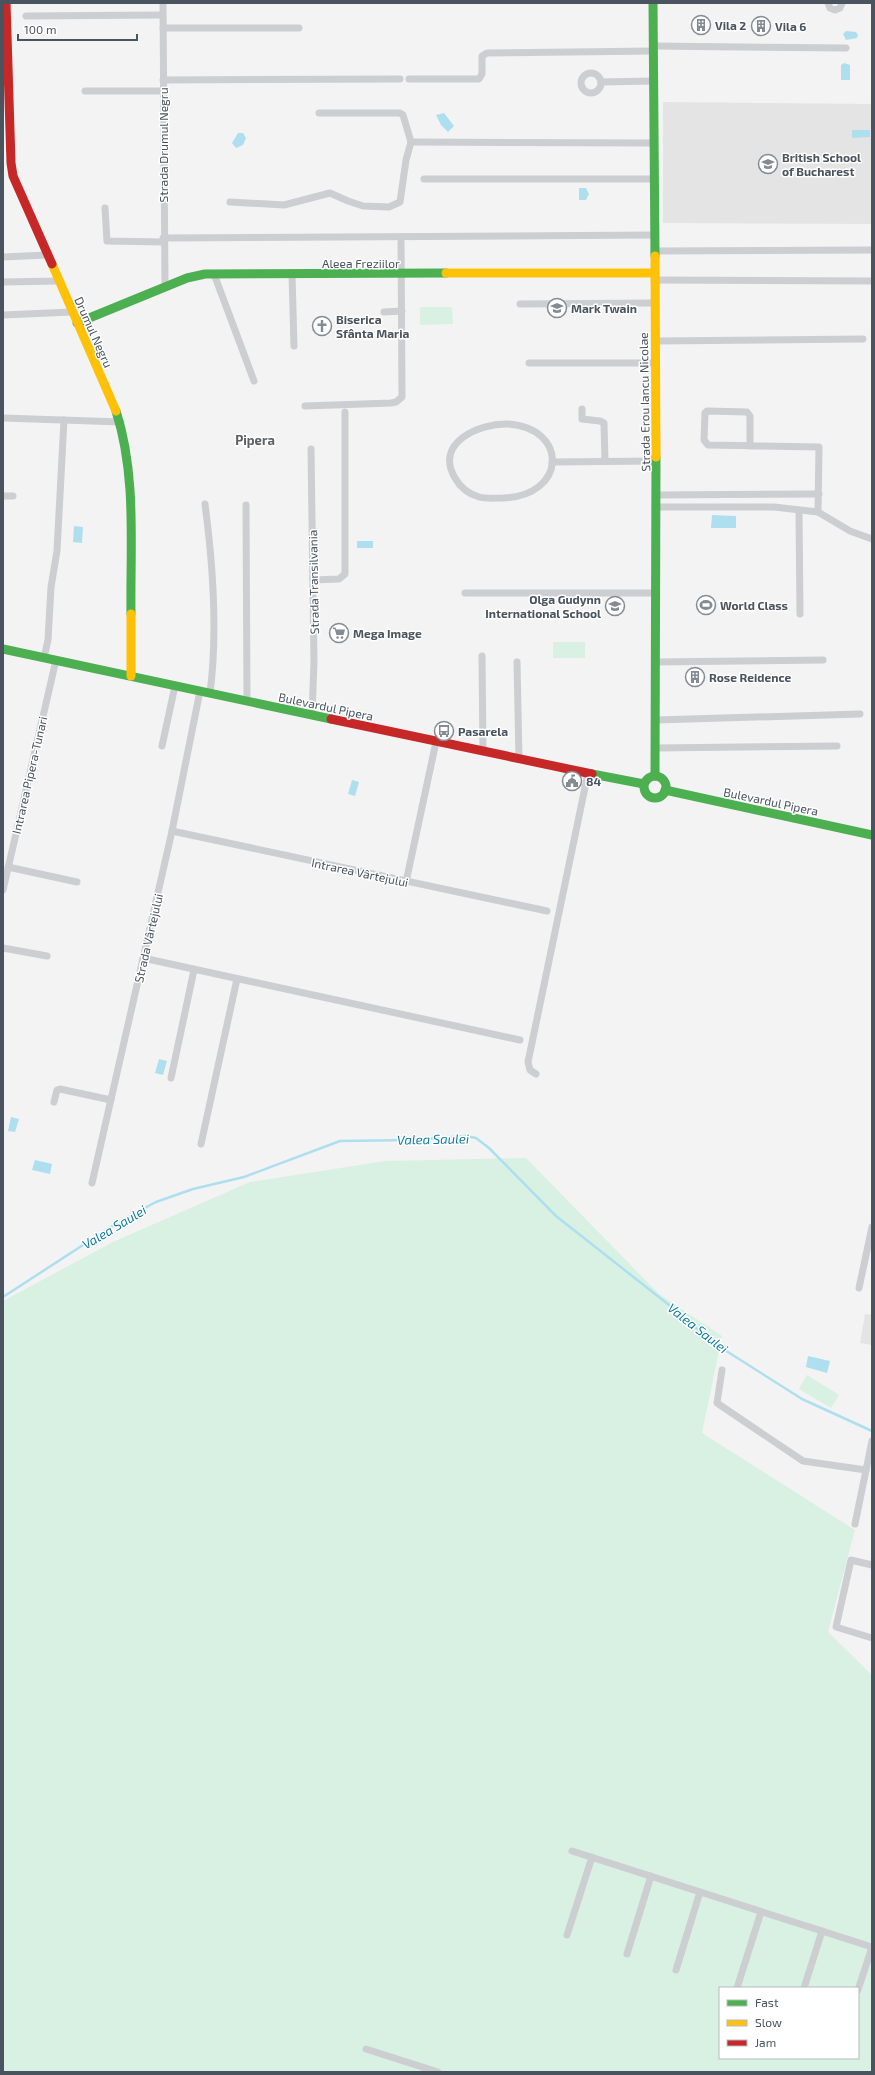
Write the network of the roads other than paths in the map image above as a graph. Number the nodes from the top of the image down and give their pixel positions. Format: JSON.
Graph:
{"nodes":[{"id":1,"x":6,"y":3,"type":"edge"},
{"id":2,"x":162,"y":3,"type":"edge"},
{"id":3,"x":653,"y":3,"type":"edge"},
{"id":4,"x":828,"y":3,"type":"edge"},
{"id":5,"x":842,"y":3,"type":"edge"},
{"id":6,"x":162,"y":15,"type":"junction"},
{"id":7,"x":26,"y":16,"type":"dead end"},
{"id":8,"x":163,"y":28,"type":"junction"},
{"id":9,"x":299,"y":28,"type":"dead end"},
{"id":10,"x":5,"y":41,"type":"edge"},
{"id":11,"x":846,"y":48,"type":"dead end"},
{"id":12,"x":653,"y":49,"type":"junction"},
{"id":13,"x":400,"y":79,"type":"dead end"},
{"id":14,"x":410,"y":79,"type":"dead end"},
{"id":15,"x":163,"y":80,"type":"junction"},
{"id":16,"x":653,"y":81,"type":"junction"},
{"id":17,"x":601,"y":82,"type":"dead end"},
{"id":18,"x":85,"y":91,"type":"dead end"},
{"id":19,"x":163,"y":91,"type":"junction"},
{"id":20,"x":319,"y":114,"type":"dead end"},
{"id":21,"x":6,"y":115,"type":"edge"},
{"id":22,"x":411,"y":142,"type":"junction"},
{"id":23,"x":653,"y":142,"type":"junction"},
{"id":24,"x":7,"y":165,"type":"edge"},
{"id":25,"x":424,"y":179,"type":"dead end"},
{"id":26,"x":653,"y":179,"type":"junction"},
{"id":27,"x":230,"y":202,"type":"dead end"},
{"id":28,"x":105,"y":208,"type":"dead end"},
{"id":29,"x":654,"y":235,"type":"junction"},
{"id":30,"x":402,"y":237,"type":"junction"},
{"id":31,"x":163,"y":240,"type":"junction"},
{"id":32,"x":872,"y":250,"type":"edge"},
{"id":33,"x":654,"y":251,"type":"junction"},
{"id":34,"x":47,"y":255,"type":"junction"},
{"id":35,"x":3,"y":257,"type":"edge"},
{"id":36,"x":214,"y":274,"type":"junction"},
{"id":37,"x":292,"y":274,"type":"junction"},
{"id":38,"x":402,"y":275,"type":"junction"},
{"id":39,"x":654,"y":276,"type":"junction"},
{"id":40,"x":59,"y":281,"type":"junction"},
{"id":41,"x":872,"y":281,"type":"edge"},
{"id":42,"x":3,"y":282,"type":"edge"},
{"id":43,"x":165,"y":286,"type":"junction"},
{"id":44,"x":655,"y":303,"type":"junction"},
{"id":45,"x":520,"y":304,"type":"dead end"},
{"id":46,"x":402,"y":311,"type":"junction"},
{"id":47,"x":72,"y":312,"type":"junction"},
{"id":48,"x":384,"y":312,"type":"dead end"},
{"id":49,"x":3,"y":315,"type":"edge"},
{"id":50,"x":77,"y":323,"type":"junction"},
{"id":51,"x":863,"y":340,"type":"dead end"},
{"id":52,"x":655,"y":341,"type":"junction"},
{"id":53,"x":294,"y":346,"type":"dead end"},
{"id":54,"x":529,"y":363,"type":"dead end"},
{"id":55,"x":655,"y":363,"type":"junction"},
{"id":56,"x":254,"y":381,"type":"dead end"},
{"id":57,"x":305,"y":406,"type":"dead end"},
{"id":58,"x":582,"y":409,"type":"dead end"},
{"id":59,"x":345,"y":412,"type":"dead end"},
{"id":60,"x":3,"y":418,"type":"edge"},
{"id":61,"x":64,"y":420,"type":"junction"},
{"id":62,"x":120,"y":422,"type":"junction"},
{"id":63,"x":750,"y":446,"type":"junction"},
{"id":64,"x":311,"y":448,"type":"dead end"},
{"id":65,"x":656,"y":460,"type":"junction"},
{"id":66,"x":605,"y":461,"type":"junction"},
{"id":67,"x":552,"y":462,"type":"junction"},
{"id":68,"x":819,"y":494,"type":"junction"},
{"id":69,"x":656,"y":495,"type":"junction"},
{"id":70,"x":3,"y":496,"type":"edge"},
{"id":71,"x":13,"y":496,"type":"dead end"},
{"id":72,"x":205,"y":504,"type":"dead end"},
{"id":73,"x":246,"y":505,"type":"dead end"},
{"id":74,"x":656,"y":507,"type":"junction"},
{"id":75,"x":800,"y":511,"type":"junction"},
{"id":76,"x":818,"y":512,"type":"junction"},
{"id":77,"x":872,"y":539,"type":"edge"},
{"id":78,"x":313,"y":580,"type":"junction"},
{"id":79,"x":465,"y":593,"type":"dead end"},
{"id":80,"x":656,"y":593,"type":"junction"},
{"id":81,"x":800,"y":614,"type":"dead end"},
{"id":82,"x":3,"y":649,"type":"edge"},
{"id":83,"x":482,"y":656,"type":"dead end"},
{"id":84,"x":44,"y":658,"type":"junction"},
{"id":85,"x":56,"y":660,"type":"junction"},
{"id":86,"x":823,"y":660,"type":"dead end"},
{"id":87,"x":517,"y":662,"type":"dead end"},
{"id":88,"x":656,"y":662,"type":"junction"},
{"id":89,"x":131,"y":676,"type":"junction"},
{"id":90,"x":175,"y":686,"type":"junction"},
{"id":91,"x":205,"y":692,"type":"junction"},
{"id":92,"x":247,"y":701,"type":"junction"},
{"id":93,"x":860,"y":714,"type":"dead end"},
{"id":94,"x":312,"y":715,"type":"junction"},
{"id":95,"x":656,"y":720,"type":"junction"},
{"id":96,"x":436,"y":742,"type":"junction"},
{"id":97,"x":162,"y":746,"type":"dead end"},
{"id":98,"x":837,"y":746,"type":"dead end"},
{"id":99,"x":656,"y":748,"type":"junction"},
{"id":100,"x":483,"y":752,"type":"junction"},
{"id":101,"x":519,"y":759,"type":"junction"},
{"id":102,"x":588,"y":773,"type":"junction"},
{"id":103,"x":655,"y":776,"type":"junction"},
{"id":104,"x":644,"y":784,"type":"junction"},
{"id":105,"x":665,"y":790,"type":"junction"},
{"id":106,"x":172,"y":831,"type":"junction"},
{"id":107,"x":872,"y":835,"type":"edge"},
{"id":108,"x":8,"y":867,"type":"junction"},
{"id":109,"x":77,"y":882,"type":"dead end"},
{"id":110,"x":406,"y":882,"type":"junction"},
{"id":111,"x":3,"y":890,"type":"edge"},
{"id":112,"x":547,"y":911,"type":"dead end"},
{"id":113,"x":3,"y":948,"type":"edge"},
{"id":114,"x":47,"y":956,"type":"dead end"},
{"id":115,"x":143,"y":958,"type":"junction"},
{"id":116,"x":194,"y":970,"type":"junction"},
{"id":117,"x":237,"y":979,"type":"junction"},
{"id":118,"x":520,"y":1040,"type":"dead end"},
{"id":119,"x":536,"y":1074,"type":"dead end"},
{"id":120,"x":171,"y":1078,"type":"dead end"},
{"id":121,"x":111,"y":1100,"type":"junction"},
{"id":122,"x":54,"y":1102,"type":"dead end"},
{"id":123,"x":201,"y":1144,"type":"dead end"},
{"id":124,"x":92,"y":1183,"type":"dead end"},
{"id":125,"x":872,"y":1228,"type":"edge"},
{"id":126,"x":859,"y":1288,"type":"dead end"},
{"id":127,"x":722,"y":1370,"type":"dead end"},
{"id":128,"x":872,"y":1441,"type":"edge"},
{"id":129,"x":866,"y":1470,"type":"junction"},
{"id":130,"x":855,"y":1524,"type":"dead end"},
{"id":131,"x":872,"y":1565,"type":"edge"},
{"id":132,"x":872,"y":1638,"type":"edge"},
{"id":133,"x":572,"y":1851,"type":"dead end"},
{"id":134,"x":592,"y":1857,"type":"junction"},
{"id":135,"x":652,"y":1876,"type":"junction"},
{"id":136,"x":700,"y":1892,"type":"junction"},
{"id":137,"x":761,"y":1912,"type":"junction"},
{"id":138,"x":822,"y":1931,"type":"junction"},
{"id":139,"x":567,"y":1935,"type":"dead end"},
{"id":140,"x":872,"y":1947,"type":"edge"},
{"id":141,"x":627,"y":1954,"type":"dead end"},
{"id":142,"x":676,"y":1970,"type":"dead end"},
{"id":143,"x":736,"y":1987,"type":"edge"},
{"id":144,"x":804,"y":1987,"type":"edge"},
{"id":145,"x":859,"y":1987,"type":"edge"},
{"id":146,"x":366,"y":2049,"type":"dead end"},
{"id":147,"x":438,"y":2072,"type":"edge"}],
"edges":[{"from":1,"to":10,"type":"street","name":"Drumul Negru"},
{"from":2,"to":6,"type":"street","name":"Strada Drumul Negru"},
{"from":3,"to":12,"type":"street","name":"Strada Erou Iancu Nicolae"},
{"from":4,"to":5,"type":"street"},
{"from":6,"to":7,"type":"street"},
{"from":6,"to":8,"type":"street","name":"Strada Drumul Negru"},
{"from":8,"to":9,"type":"street"},
{"from":8,"to":15,"type":"street","name":"Strada Drumul Negru"},
{"from":10,"to":21,"type":"street","name":"Drumul Negru"},
{"from":11,"to":12,"type":"street"},
{"from":12,"to":14,"type":"street"},
{"from":12,"to":16,"type":"street","name":"Strada Erou Iancu Nicolae"},
{"from":13,"to":15,"type":"street"},
{"from":15,"to":19,"type":"street","name":"Strada Drumul Negru"},
{"from":16,"to":17,"type":"street"},
{"from":16,"to":23,"type":"street","name":"Strada Erou Iancu Nicolae"},
{"from":18,"to":19,"type":"street"},
{"from":19,"to":31,"type":"street","name":"Strada Drumul Negru"},
{"from":20,"to":22,"type":"street"},
{"from":21,"to":24,"type":"street","name":"Drumul Negru"},
{"from":22,"to":23,"type":"street"},
{"from":22,"to":27,"type":"street"},
{"from":23,"to":26,"type":"street","name":"Strada Erou Iancu Nicolae"},
{"from":24,"to":34,"type":"street","name":"Drumul Negru"},
{"from":25,"to":26,"type":"street"},
{"from":26,"to":29,"type":"street","name":"Strada Erou Iancu Nicolae"},
{"from":28,"to":31,"type":"street"},
{"from":29,"to":30,"type":"street"},
{"from":29,"to":33,"type":"street","name":"Strada Erou Iancu Nicolae"},
{"from":30,"to":31,"type":"street"},
{"from":30,"to":38,"type":"street"},
{"from":31,"to":43,"type":"street","name":"Strada Drumul Negru"},
{"from":32,"to":33,"type":"street"},
{"from":33,"to":39,"type":"street","name":"Strada Erou Iancu Nicolae"},
{"from":34,"to":35,"type":"street"},
{"from":34,"to":40,"type":"street","name":"Drumul Negru"},
{"from":36,"to":37,"type":"street","name":"Aleea Freziilor"},
{"from":36,"to":43,"type":"street","name":"Aleea Freziilor"},
{"from":36,"to":56,"type":"street"},
{"from":37,"to":38,"type":"street","name":"Aleea Freziilor"},
{"from":37,"to":53,"type":"street"},
{"from":38,"to":39,"type":"street","name":"Aleea Freziilor"},
{"from":38,"to":46,"type":"street"},
{"from":39,"to":41,"type":"street"},
{"from":39,"to":44,"type":"street","name":"Strada Erou Iancu Nicolae"},
{"from":40,"to":42,"type":"street"},
{"from":40,"to":47,"type":"street","name":"Drumul Negru"},
{"from":43,"to":50,"type":"street","name":"Aleea Freziilor"},
{"from":44,"to":45,"type":"street"},
{"from":44,"to":52,"type":"street","name":"Strada Erou Iancu Nicolae"},
{"from":46,"to":48,"type":"street"},
{"from":46,"to":57,"type":"street"},
{"from":47,"to":49,"type":"street"},
{"from":47,"to":50,"type":"street","name":"Drumul Negru"},
{"from":50,"to":62,"type":"street","name":"Drumul Negru"},
{"from":51,"to":52,"type":"street"},
{"from":52,"to":55,"type":"street","name":"Strada Erou Iancu Nicolae"},
{"from":54,"to":55,"type":"street"},
{"from":55,"to":65,"type":"street","name":"Strada Erou Iancu Nicolae"},
{"from":58,"to":66,"type":"street"},
{"from":59,"to":78,"type":"street"},
{"from":60,"to":61,"type":"street"},
{"from":61,"to":62,"type":"street"},
{"from":61,"to":84,"type":"street"},
{"from":62,"to":89,"type":"street","name":"Drumul Negru"},
{"from":63,"to":63,"type":"street"},
{"from":63,"to":68,"type":"street"},
{"from":64,"to":78,"type":"street","name":"Strada Transilvania"},
{"from":65,"to":66,"type":"street"},
{"from":65,"to":69,"type":"street","name":"Strada Erou Iancu Nicolae"},
{"from":66,"to":67,"type":"street"},
{"from":67,"to":67,"type":"street"},
{"from":68,"to":69,"type":"street"},
{"from":68,"to":76,"type":"street"},
{"from":69,"to":74,"type":"street","name":"Strada Erou Iancu Nicolae"},
{"from":70,"to":71,"type":"street"},
{"from":72,"to":91,"type":"street","name":"Strada Vârtejului"},
{"from":73,"to":92,"type":"street"},
{"from":74,"to":75,"type":"street"},
{"from":74,"to":80,"type":"street","name":"Strada Erou Iancu Nicolae"},
{"from":75,"to":76,"type":"street"},
{"from":75,"to":81,"type":"street"},
{"from":76,"to":77,"type":"street"},
{"from":78,"to":94,"type":"street","name":"Strada Transilvania"},
{"from":79,"to":80,"type":"street"},
{"from":80,"to":88,"type":"street","name":"Strada Erou Iancu Nicolae"},
{"from":82,"to":84,"type":"street","name":"Bulevardul Pipera"},
{"from":83,"to":100,"type":"street"},
{"from":84,"to":85,"type":"street","name":"Bulevardul Pipera"},
{"from":85,"to":89,"type":"street","name":"Bulevardul Pipera"},
{"from":85,"to":108,"type":"street","name":"Intrarea Pipera-Tunari"},
{"from":86,"to":88,"type":"street"},
{"from":87,"to":101,"type":"street"},
{"from":88,"to":95,"type":"street","name":"Strada Erou Iancu Nicolae"},
{"from":89,"to":90,"type":"street","name":"Bulevardul Pipera"},
{"from":90,"to":91,"type":"street","name":"Bulevardul Pipera"},
{"from":90,"to":97,"type":"street"},
{"from":91,"to":92,"type":"street","name":"Bulevardul Pipera"},
{"from":91,"to":106,"type":"street","name":"Strada Vârtejului"},
{"from":92,"to":94,"type":"street","name":"Bulevardul Pipera"},
{"from":93,"to":95,"type":"street"},
{"from":94,"to":96,"type":"street","name":"Bulevardul Pipera"},
{"from":95,"to":99,"type":"street","name":"Strada Erou Iancu Nicolae"},
{"from":96,"to":100,"type":"street","name":"Bulevardul Pipera"},
{"from":96,"to":110,"type":"street"},
{"from":98,"to":99,"type":"street"},
{"from":99,"to":103,"type":"street","name":"Strada Erou Iancu Nicolae"},
{"from":100,"to":101,"type":"street","name":"Bulevardul Pipera"},
{"from":101,"to":102,"type":"street","name":"Bulevardul Pipera"},
{"from":102,"to":104,"type":"street","name":"Bulevardul Pipera"},
{"from":102,"to":119,"type":"street"},
{"from":103,"to":104,"type":"street"},
{"from":103,"to":105,"type":"street"},
{"from":104,"to":105,"type":"street"},
{"from":105,"to":107,"type":"street","name":"Bulevardul Pipera"},
{"from":106,"to":110,"type":"street","name":"Intrarea Vârtejului"},
{"from":106,"to":115,"type":"street","name":"Strada Vârtejului"},
{"from":108,"to":109,"type":"street"},
{"from":108,"to":111,"type":"street","name":"Intrarea Pipera-Tunari"},
{"from":110,"to":112,"type":"street","name":"Intrarea Vârtejului"},
{"from":113,"to":114,"type":"street"},
{"from":115,"to":116,"type":"street"},
{"from":115,"to":121,"type":"street","name":"Strada Vârtejului"},
{"from":116,"to":117,"type":"street"},
{"from":116,"to":120,"type":"street"},
{"from":117,"to":118,"type":"street"},
{"from":117,"to":123,"type":"street"},
{"from":121,"to":122,"type":"street"},
{"from":121,"to":124,"type":"street","name":"Strada Vârtejului"},
{"from":125,"to":126,"type":"street"},
{"from":127,"to":129,"type":"street"},
{"from":128,"to":129,"type":"street"},
{"from":129,"to":130,"type":"street"},
{"from":131,"to":132,"type":"street"},
{"from":133,"to":134,"type":"street"},
{"from":134,"to":135,"type":"street"},
{"from":134,"to":139,"type":"street"},
{"from":135,"to":136,"type":"street"},
{"from":135,"to":141,"type":"street"},
{"from":136,"to":137,"type":"street"},
{"from":136,"to":142,"type":"street"},
{"from":137,"to":138,"type":"street"},
{"from":137,"to":143,"type":"street"},
{"from":138,"to":140,"type":"street"},
{"from":138,"to":144,"type":"street"},
{"from":140,"to":145,"type":"street"},
{"from":146,"to":147,"type":"street"}]}
